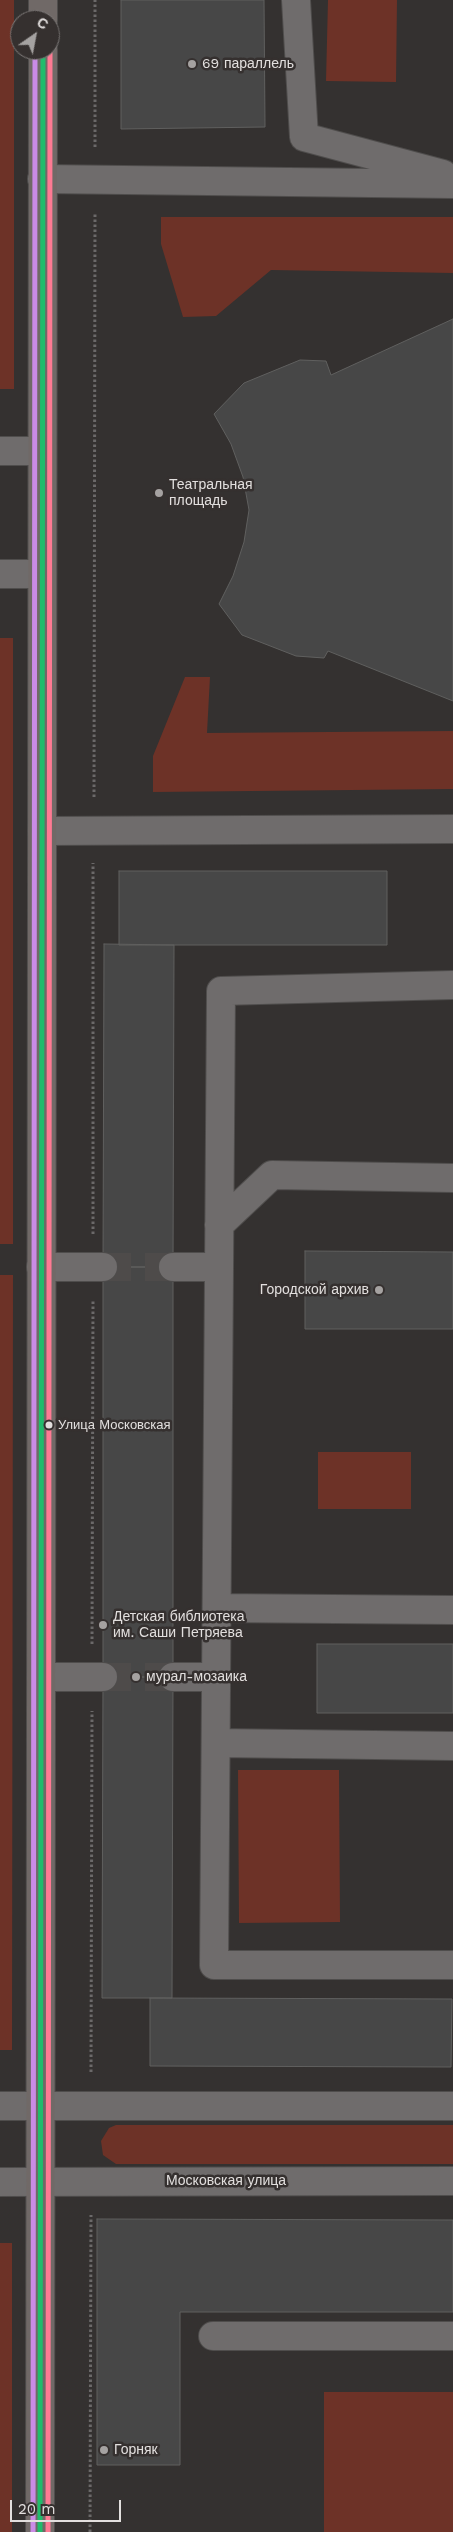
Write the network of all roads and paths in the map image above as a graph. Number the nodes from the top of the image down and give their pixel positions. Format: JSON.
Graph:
{"nodes":[{"id":1,"x":95,"y":0,"type":"edge"},
{"id":2,"x":296,"y":0,"type":"edge"},
{"id":3,"x":43,"y":60,"type":"edge"},
{"id":4,"x":453,"y":176,"type":"edge"},
{"id":5,"x":42,"y":179,"type":"junction"},
{"id":6,"x":94,"y":180,"type":"junction"},
{"id":7,"x":453,"y":184,"type":"edge"},
{"id":8,"x":0,"y":451,"type":"edge"},
{"id":9,"x":42,"y":451,"type":"junction"},
{"id":10,"x":0,"y":574,"type":"edge"},
{"id":11,"x":42,"y":574,"type":"junction"},
{"id":12,"x":453,"y":829,"type":"edge"},
{"id":13,"x":42,"y":831,"type":"junction"},
{"id":14,"x":93,"y":831,"type":"junction"},
{"id":15,"x":453,"y":985,"type":"edge"},
{"id":16,"x":453,"y":1178,"type":"edge"},
{"id":17,"x":219,"y":1225,"type":"junction"},
{"id":18,"x":41,"y":1267,"type":"junction"},
{"id":19,"x":98,"y":1267,"type":"junction"},
{"id":20,"x":173,"y":1267,"type":"tunnel mouth"},
{"id":21,"x":219,"y":1268,"type":"junction"},
{"id":22,"x":217,"y":1608,"type":"junction"},
{"id":23,"x":453,"y":1610,"type":"edge"},
{"id":24,"x":41,"y":1677,"type":"junction"},
{"id":25,"x":97,"y":1677,"type":"junction"},
{"id":26,"x":173,"y":1677,"type":"tunnel mouth"},
{"id":27,"x":216,"y":1677,"type":"junction"},
{"id":28,"x":216,"y":1743,"type":"junction"},
{"id":29,"x":453,"y":1746,"type":"edge"},
{"id":30,"x":453,"y":1965,"type":"edge"},
{"id":31,"x":91,"y":2072,"type":"dead end"},
{"id":32,"x":0,"y":2106,"type":"edge"},
{"id":33,"x":41,"y":2106,"type":"junction"},
{"id":34,"x":453,"y":2106,"type":"edge"},
{"id":35,"x":453,"y":2181,"type":"edge"},
{"id":36,"x":0,"y":2182,"type":"edge"},
{"id":37,"x":41,"y":2182,"type":"junction"},
{"id":38,"x":91,"y":2210,"type":"dead end"},
{"id":39,"x":213,"y":2336,"type":"dead end"},
{"id":40,"x":453,"y":2336,"type":"edge"},
{"id":41,"x":40,"y":2532,"type":"edge"},
{"id":42,"x":90,"y":2532,"type":"edge"}],
"edges":[{"from":1,"to":6,"type":"path"},
{"from":2,"to":4,"type":"street"},
{"from":3,"to":5,"type":"main road"},
{"from":5,"to":6,"type":"street"},
{"from":5,"to":9,"type":"main road"},
{"from":6,"to":7,"type":"street"},
{"from":6,"to":14,"type":"path"},
{"from":8,"to":9,"type":"street"},
{"from":9,"to":11,"type":"main road"},
{"from":10,"to":11,"type":"street"},
{"from":11,"to":13,"type":"main road"},
{"from":12,"to":14,"type":"street"},
{"from":13,"to":14,"type":"street"},
{"from":13,"to":18,"type":"main road"},
{"from":14,"to":19,"type":"path"},
{"from":15,"to":17,"type":"street"},
{"from":16,"to":17,"type":"street"},
{"from":17,"to":21,"type":"street"},
{"from":18,"to":19,"type":"street"},
{"from":18,"to":24,"type":"main road"},
{"from":19,"to":25,"type":"path"},
{"from":20,"to":21,"type":"street"},
{"from":21,"to":22,"type":"street"},
{"from":22,"to":23,"type":"street"},
{"from":22,"to":27,"type":"street"},
{"from":24,"to":25,"type":"street"},
{"from":24,"to":33,"type":"main road"},
{"from":25,"to":31,"type":"path"},
{"from":26,"to":27,"type":"street"},
{"from":27,"to":28,"type":"street"},
{"from":28,"to":29,"type":"street"},
{"from":28,"to":30,"type":"street"},
{"from":32,"to":33,"type":"street"},
{"from":33,"to":34,"type":"street"},
{"from":33,"to":37,"type":"main road"},
{"from":35,"to":37,"type":"street","name":"Московская улица"},
{"from":36,"to":37,"type":"street","name":"Московская улица"},
{"from":37,"to":41,"type":"main road"},
{"from":38,"to":42,"type":"path"},
{"from":39,"to":40,"type":"street"}]}
